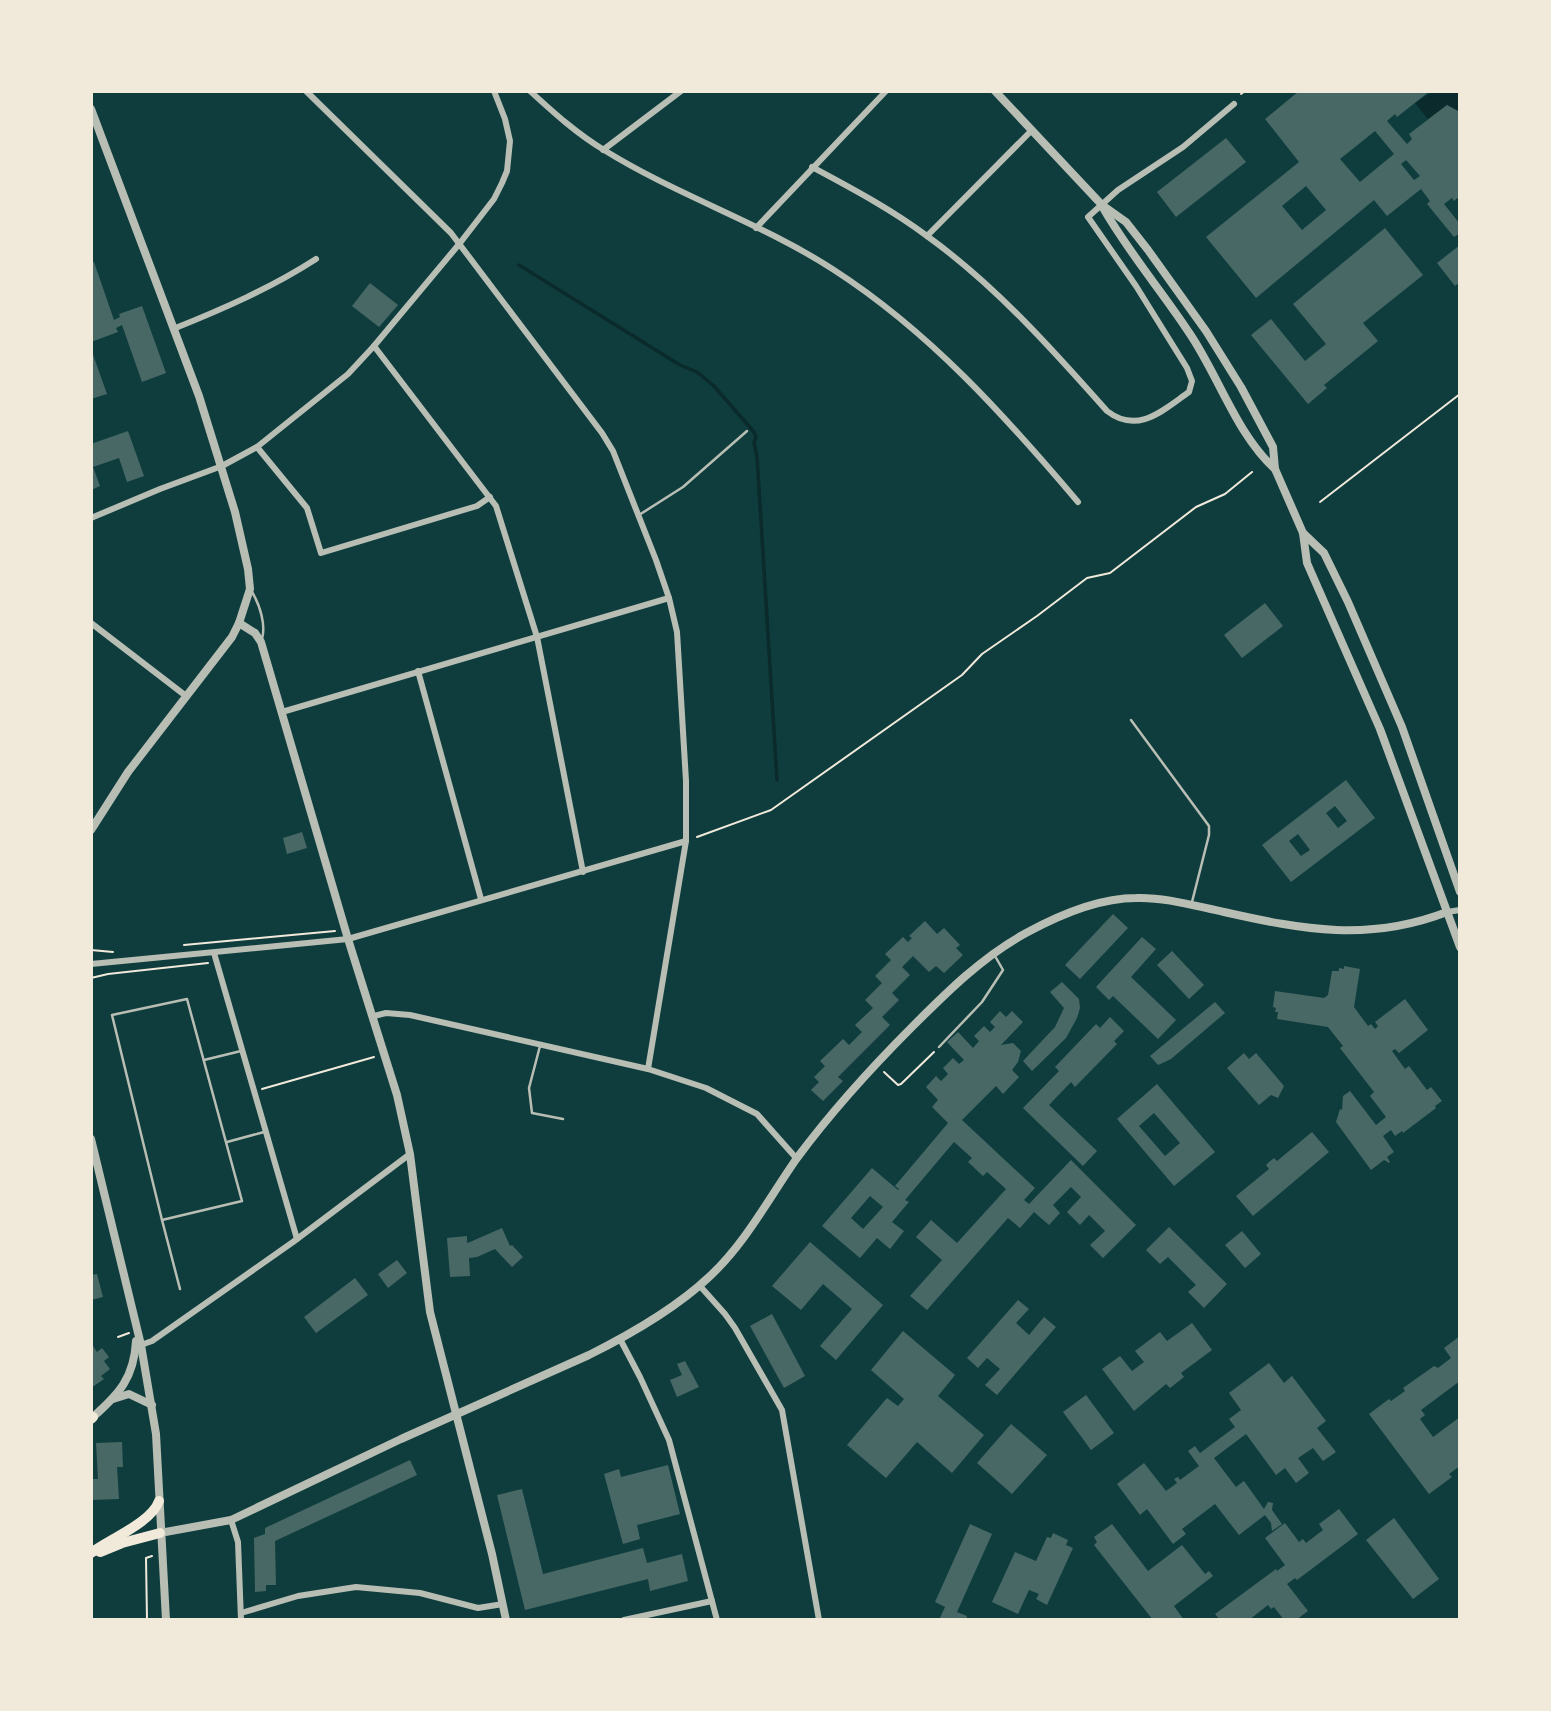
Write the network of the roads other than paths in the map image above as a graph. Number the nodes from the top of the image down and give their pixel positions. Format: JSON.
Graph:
{"nodes":[{"id":1,"x":306,"y":91,"type":"edge"},
{"id":2,"x":494,"y":91,"type":"edge"},
{"id":3,"x":530,"y":91,"type":"edge"},
{"id":4,"x":681,"y":91,"type":"edge"},
{"id":5,"x":886,"y":91,"type":"edge"},
{"id":6,"x":995,"y":91,"type":"edge"},
{"id":7,"x":1234,"y":104,"type":"dead end"},
{"id":8,"x":91,"y":109,"type":"edge"},
{"id":9,"x":1032,"y":130,"type":"junction"},
{"id":10,"x":603,"y":150,"type":"junction"},
{"id":11,"x":812,"y":167,"type":"junction"},
{"id":12,"x":1102,"y":205,"type":"junction"},
{"id":13,"x":756,"y":228,"type":"junction"},
{"id":14,"x":927,"y":236,"type":"junction"},
{"id":15,"x":460,"y":243,"type":"junction"},
{"id":16,"x":316,"y":259,"type":"dead end"},
{"id":17,"x":173,"y":329,"type":"junction"},
{"id":18,"x":374,"y":346,"type":"junction"},
{"id":19,"x":747,"y":431,"type":"dead end"},
{"id":20,"x":257,"y":447,"type":"junction"},
{"id":21,"x":222,"y":466,"type":"junction"},
{"id":22,"x":1275,"y":469,"type":"junction"},
{"id":23,"x":490,"y":497,"type":"junction"},
{"id":24,"x":1078,"y":502,"type":"dead end"},
{"id":25,"x":639,"y":515,"type":"junction"},
{"id":26,"x":91,"y":518,"type":"edge"},
{"id":27,"x":1303,"y":533,"type":"junction"},
{"id":28,"x":250,"y":589,"type":"junction"},
{"id":29,"x":670,"y":598,"type":"junction"},
{"id":30,"x":91,"y":623,"type":"edge"},
{"id":31,"x":239,"y":623,"type":"junction"},
{"id":32,"x":537,"y":637,"type":"junction"},
{"id":33,"x":261,"y":642,"type":"junction"},
{"id":34,"x":418,"y":671,"type":"junction"},
{"id":35,"x":186,"y":696,"type":"junction"},
{"id":36,"x":282,"y":712,"type":"junction"},
{"id":37,"x":1131,"y":720,"type":"dead end"},
{"id":38,"x":91,"y":830,"type":"edge"},
{"id":39,"x":686,"y":841,"type":"junction"},
{"id":40,"x":583,"y":872,"type":"junction"},
{"id":41,"x":1460,"y":892,"type":"edge"},
{"id":42,"x":481,"y":899,"type":"junction"},
{"id":43,"x":1191,"y":905,"type":"junction"},
{"id":44,"x":1460,"y":910,"type":"edge"},
{"id":45,"x":1447,"y":912,"type":"junction"},
{"id":46,"x":348,"y":939,"type":"junction"},
{"id":47,"x":1460,"y":947,"type":"edge"},
{"id":48,"x":214,"y":953,"type":"junction"},
{"id":49,"x":993,"y":953,"type":"junction"},
{"id":50,"x":91,"y":964,"type":"edge"},
{"id":51,"x":374,"y":1016,"type":"junction"},
{"id":52,"x":540,"y":1046,"type":"junction"},
{"id":53,"x":939,"y":1047,"type":"road end"},
{"id":54,"x":241,"y":1051,"type":"junction"},
{"id":55,"x":204,"y":1060,"type":"junction"},
{"id":56,"x":648,"y":1069,"type":"junction"},
{"id":57,"x":563,"y":1119,"type":"dead end"},
{"id":58,"x":264,"y":1131,"type":"junction"},
{"id":59,"x":91,"y":1139,"type":"edge"},
{"id":60,"x":227,"y":1142,"type":"junction"},
{"id":61,"x":410,"y":1154,"type":"junction"},
{"id":62,"x":797,"y":1158,"type":"junction"},
{"id":63,"x":162,"y":1220,"type":"junction"},
{"id":64,"x":297,"y":1239,"type":"junction"},
{"id":65,"x":700,"y":1286,"type":"junction"},
{"id":66,"x":180,"y":1289,"type":"dead end"},
{"id":67,"x":134,"y":1332,"type":"junction"},
{"id":68,"x":620,"y":1339,"type":"junction"},
{"id":69,"x":141,"y":1345,"type":"junction"},
{"id":70,"x":113,"y":1399,"type":"junction"},
{"id":71,"x":152,"y":1405,"type":"junction"},
{"id":72,"x":455,"y":1414,"type":"junction"},
{"id":73,"x":92,"y":1418,"type":"edge"},
{"id":74,"x":159,"y":1502,"type":"junction"},
{"id":75,"x":231,"y":1520,"type":"junction"},
{"id":76,"x":160,"y":1533,"type":"junction"},
{"id":77,"x":91,"y":1554,"type":"edge"},
{"id":78,"x":712,"y":1601,"type":"junction"},
{"id":79,"x":503,"y":1604,"type":"junction"},
{"id":80,"x":241,"y":1616,"type":"edge"},
{"id":81,"x":166,"y":1620,"type":"edge"},
{"id":82,"x":506,"y":1620,"type":"edge"},
{"id":83,"x":624,"y":1620,"type":"edge"},
{"id":84,"x":717,"y":1620,"type":"edge"},
{"id":85,"x":819,"y":1620,"type":"edge"}],
"edges":[{"from":1,"to":15,"type":"street"},
{"from":2,"to":15,"type":"street"},
{"from":3,"to":10,"type":"street"},
{"from":4,"to":10,"type":"street"},
{"from":5,"to":11,"type":"street"},
{"from":6,"to":9,"type":"street"},
{"from":7,"to":12,"type":"street"},
{"from":8,"to":17,"type":"street"},
{"from":9,"to":12,"type":"street"},
{"from":9,"to":14,"type":"street"},
{"from":10,"to":13,"type":"street"},
{"from":11,"to":13,"type":"street"},
{"from":11,"to":14,"type":"street"},
{"from":12,"to":14,"type":"street"},
{"from":12,"to":22,"type":"street"},
{"from":12,"to":22,"type":"street"},
{"from":13,"to":24,"type":"street"},
{"from":15,"to":18,"type":"street"},
{"from":15,"to":25,"type":"street"},
{"from":16,"to":17,"type":"street"},
{"from":17,"to":21,"type":"street"},
{"from":18,"to":20,"type":"street"},
{"from":18,"to":23,"type":"street"},
{"from":19,"to":25,"type":"lane"},
{"from":20,"to":21,"type":"street"},
{"from":20,"to":23,"type":"street"},
{"from":21,"to":26,"type":"street"},
{"from":21,"to":28,"type":"street"},
{"from":22,"to":27,"type":"street"},
{"from":23,"to":32,"type":"street"},
{"from":25,"to":29,"type":"street"},
{"from":27,"to":41,"type":"street"},
{"from":27,"to":45,"type":"street"},
{"from":28,"to":31,"type":"street"},
{"from":28,"to":33,"type":"lane"},
{"from":29,"to":32,"type":"street"},
{"from":29,"to":39,"type":"street"},
{"from":30,"to":35,"type":"street"},
{"from":31,"to":33,"type":"street"},
{"from":31,"to":35,"type":"street"},
{"from":32,"to":34,"type":"street"},
{"from":32,"to":40,"type":"street"},
{"from":33,"to":36,"type":"street"},
{"from":34,"to":36,"type":"street"},
{"from":34,"to":42,"type":"street"},
{"from":35,"to":38,"type":"street"},
{"from":36,"to":46,"type":"street"},
{"from":37,"to":43,"type":"lane"},
{"from":39,"to":40,"type":"street"},
{"from":39,"to":56,"type":"street"},
{"from":40,"to":42,"type":"street"},
{"from":42,"to":46,"type":"street"},
{"from":43,"to":45,"type":"street"},
{"from":43,"to":49,"type":"street"},
{"from":44,"to":45,"type":"street"},
{"from":45,"to":47,"type":"street"},
{"from":46,"to":48,"type":"street"},
{"from":46,"to":51,"type":"street"},
{"from":48,"to":50,"type":"street"},
{"from":48,"to":54,"type":"street"},
{"from":49,"to":53,"type":"lane"},
{"from":49,"to":62,"type":"street"},
{"from":51,"to":52,"type":"street"},
{"from":51,"to":61,"type":"street"},
{"from":52,"to":56,"type":"street"},
{"from":52,"to":57,"type":"lane"},
{"from":54,"to":55,"type":"lane"},
{"from":54,"to":58,"type":"street"},
{"from":55,"to":60,"type":"lane"},
{"from":55,"to":63,"type":"lane"},
{"from":56,"to":62,"type":"street"},
{"from":58,"to":60,"type":"lane"},
{"from":58,"to":64,"type":"street"},
{"from":59,"to":67,"type":"street"},
{"from":60,"to":63,"type":"lane"},
{"from":61,"to":64,"type":"street"},
{"from":61,"to":72,"type":"street"},
{"from":62,"to":65,"type":"street"},
{"from":63,"to":66,"type":"lane"},
{"from":64,"to":69,"type":"street"},
{"from":65,"to":68,"type":"street"},
{"from":65,"to":85,"type":"street"},
{"from":67,"to":69,"type":"street"},
{"from":67,"to":70,"type":"street"},
{"from":68,"to":72,"type":"street"},
{"from":68,"to":78,"type":"street"},
{"from":69,"to":71,"type":"street"},
{"from":70,"to":71,"type":"street"},
{"from":70,"to":73,"type":"street"},
{"from":71,"to":74,"type":"street"},
{"from":72,"to":75,"type":"street"},
{"from":72,"to":79,"type":"street"},
{"from":74,"to":76,"type":"street"},
{"from":74,"to":77,"type":"highway"},
{"from":75,"to":76,"type":"street"},
{"from":75,"to":80,"type":"street"},
{"from":76,"to":77,"type":"highway"},
{"from":76,"to":81,"type":"street"},
{"from":78,"to":83,"type":"street"},
{"from":78,"to":84,"type":"street"},
{"from":79,"to":80,"type":"street"},
{"from":79,"to":82,"type":"street"}]}
